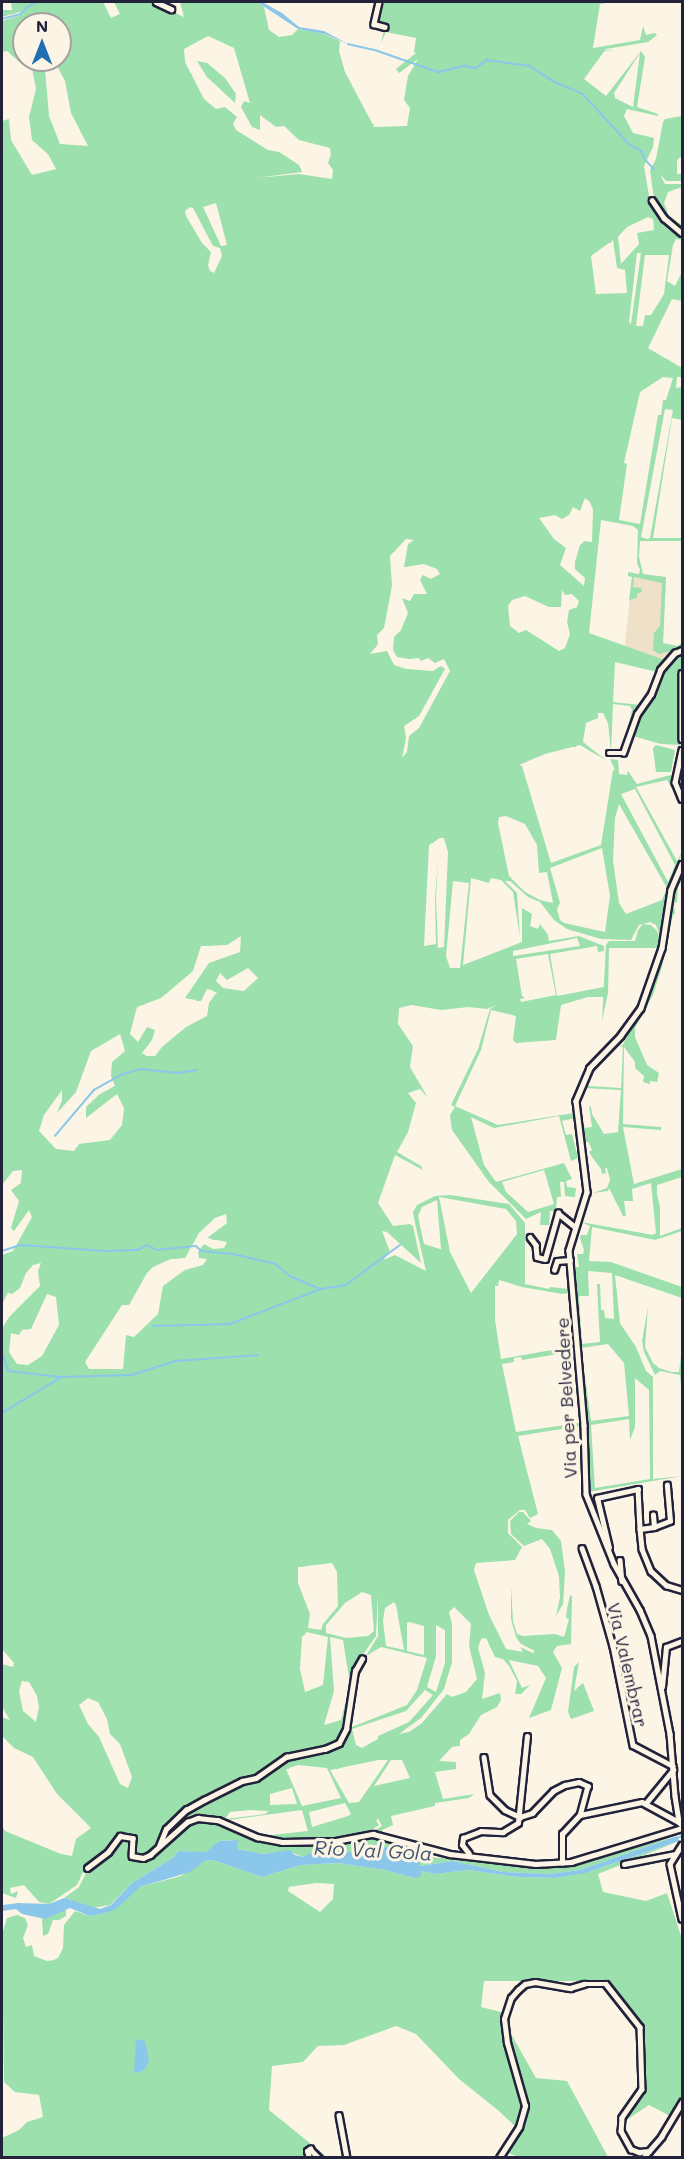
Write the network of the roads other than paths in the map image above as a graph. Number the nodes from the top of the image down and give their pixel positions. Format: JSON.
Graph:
{"nodes":[{"id":1,"x":156,"y":2,"type":"edge"},
{"id":2,"x":380,"y":2,"type":"edge"},
{"id":3,"x":171,"y":9,"type":"dead end"},
{"id":4,"x":385,"y":27,"type":"dead end"},
{"id":5,"x":652,"y":200,"type":"dead end"},
{"id":6,"x":682,"y":233,"type":"edge"},
{"id":7,"x":682,"y":650,"type":"edge"},
{"id":8,"x":682,"y":673,"type":"edge"},
{"id":9,"x":682,"y":739,"type":"edge"},
{"id":10,"x":682,"y":750,"type":"edge"},
{"id":11,"x":609,"y":753,"type":"dead end"},
{"id":12,"x":682,"y":799,"type":"edge"},
{"id":13,"x":682,"y":864,"type":"edge"},
{"id":14,"x":574,"y":1226,"type":"junction"},
{"id":15,"x":530,"y":1237,"type":"dead end"},
{"id":16,"x":570,"y":1260,"type":"junction"},
{"id":17,"x":554,"y":1270,"type":"dead end"},
{"id":18,"x":667,"y":1485,"type":"dead end"},
{"id":19,"x":653,"y":1515,"type":"dead end"},
{"id":20,"x":654,"y":1527,"type":"junction"},
{"id":21,"x":640,"y":1529,"type":"junction"},
{"id":22,"x":582,"y":1548,"type":"dead end"},
{"id":23,"x":620,"y":1560,"type":"dead end"},
{"id":24,"x":614,"y":1564,"type":"junction"},
{"id":25,"x":622,"y":1581,"type":"junction"},
{"id":26,"x":682,"y":1590,"type":"edge"},
{"id":27,"x":682,"y":1641,"type":"edge"},
{"id":28,"x":363,"y":1659,"type":"dead end"},
{"id":29,"x":662,"y":1687,"type":"junction"},
{"id":30,"x":527,"y":1736,"type":"dead end"},
{"id":31,"x":484,"y":1757,"type":"dead end"},
{"id":32,"x":673,"y":1768,"type":"junction"},
{"id":33,"x":646,"y":1803,"type":"junction"},
{"id":34,"x":580,"y":1815,"type":"junction"},
{"id":35,"x":520,"y":1817,"type":"junction"},
{"id":36,"x":681,"y":1825,"type":"edge"},
{"id":37,"x":682,"y":1845,"type":"edge"},
{"id":38,"x":159,"y":1846,"type":"junction"},
{"id":39,"x":469,"y":1854,"type":"junction"},
{"id":40,"x":675,"y":1854,"type":"junction"},
{"id":41,"x":562,"y":1863,"type":"junction"},
{"id":42,"x":624,"y":1864,"type":"dead end"},
{"id":43,"x":87,"y":1868,"type":"dead end"},
{"id":44,"x":682,"y":1919,"type":"edge"},
{"id":45,"x":682,"y":2102,"type":"edge"},
{"id":46,"x":339,"y":2115,"type":"dead end"},
{"id":47,"x":649,"y":2151,"type":"junction"},
{"id":48,"x":309,"y":2157,"type":"edge"},
{"id":49,"x":319,"y":2157,"type":"edge"},
{"id":50,"x":346,"y":2157,"type":"edge"},
{"id":51,"x":499,"y":2157,"type":"edge"},
{"id":52,"x":642,"y":2157,"type":"edge"}],
"edges":[{"from":1,"to":3,"type":"street"},
{"from":2,"to":4,"type":"street"},
{"from":5,"to":6,"type":"street"},
{"from":7,"to":11,"type":"street"},
{"from":8,"to":9,"type":"street"},
{"from":10,"to":12,"type":"street"},
{"from":13,"to":14,"type":"street","name":"Via per Belvedere"},
{"from":14,"to":15,"type":"street"},
{"from":14,"to":16,"type":"street","name":"Via per Belvedere"},
{"from":16,"to":17,"type":"street"},
{"from":16,"to":24,"type":"street","name":"Via per Belvedere"},
{"from":18,"to":20,"type":"street"},
{"from":19,"to":20,"type":"street"},
{"from":20,"to":21,"type":"street"},
{"from":21,"to":24,"type":"street","name":"Via per Belvedere"},
{"from":21,"to":26,"type":"street","name":"Via per Belvedere"},
{"from":22,"to":32,"type":"street","name":"Via Valembrar"},
{"from":23,"to":25,"type":"street"},
{"from":24,"to":25,"type":"street","name":"Via per Belvedere"},
{"from":25,"to":29,"type":"street","name":"Via per Belvedere"},
{"from":27,"to":29,"type":"street"},
{"from":28,"to":38,"type":"street"},
{"from":29,"to":32,"type":"street","name":"Via per Belvedere"},
{"from":30,"to":35,"type":"street"},
{"from":31,"to":35,"type":"street"},
{"from":32,"to":33,"type":"street"},
{"from":32,"to":36,"type":"street","name":"Via per Belvedere"},
{"from":33,"to":34,"type":"street"},
{"from":33,"to":36,"type":"street"},
{"from":34,"to":35,"type":"street"},
{"from":34,"to":41,"type":"street"},
{"from":35,"to":39,"type":"street"},
{"from":36,"to":41,"type":"street"},
{"from":37,"to":40,"type":"street"},
{"from":38,"to":39,"type":"street"},
{"from":38,"to":43,"type":"street"},
{"from":39,"to":41,"type":"street"},
{"from":40,"to":42,"type":"street"},
{"from":40,"to":44,"type":"street"},
{"from":45,"to":47,"type":"street"},
{"from":46,"to":50,"type":"street"},
{"from":47,"to":51,"type":"street"},
{"from":47,"to":52,"type":"street"},
{"from":48,"to":49,"type":"street"}]}
